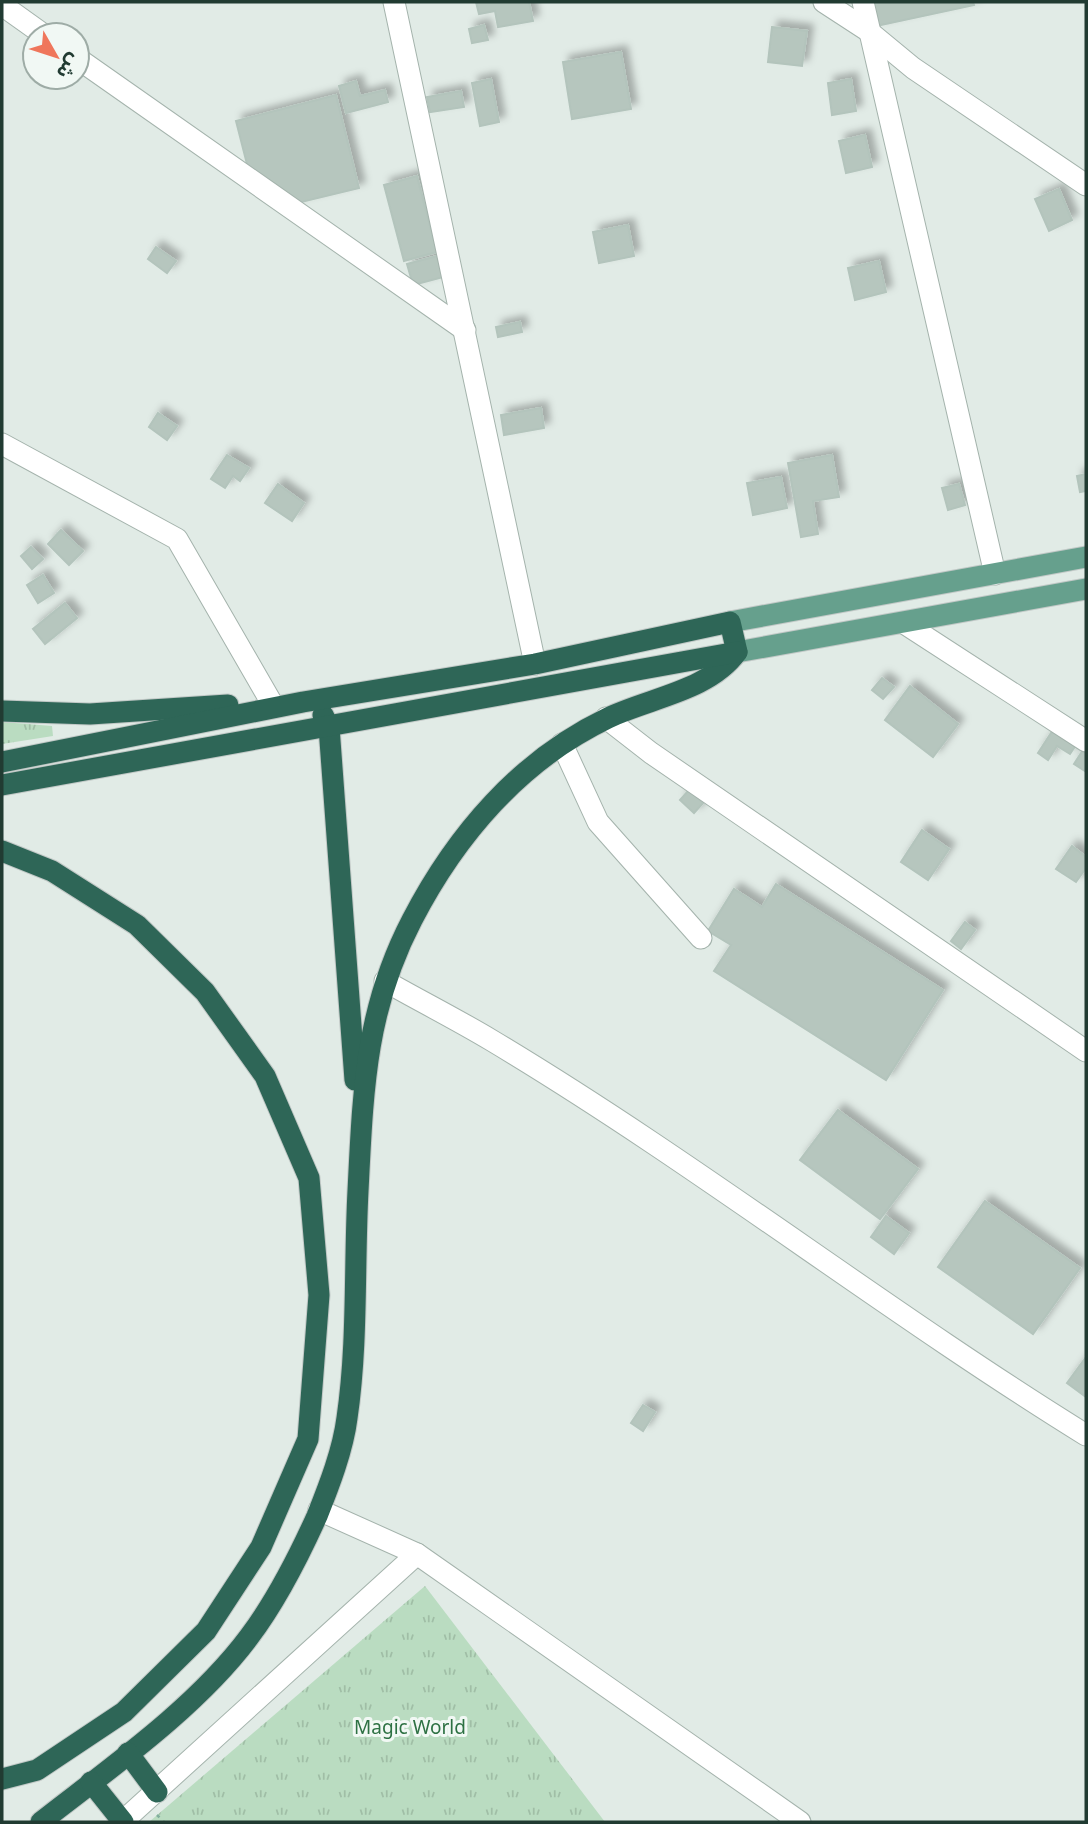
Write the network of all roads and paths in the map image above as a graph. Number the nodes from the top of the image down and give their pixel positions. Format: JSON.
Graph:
{"nodes":[{"id":1,"x":394,"y":2,"type":"edge"},
{"id":2,"x":824,"y":2,"type":"edge"},
{"id":3,"x":863,"y":2,"type":"edge"},
{"id":4,"x":2,"y":5,"type":"edge"},
{"id":5,"x":24,"y":21,"type":"edge"},
{"id":6,"x":867,"y":30,"type":"junction"},
{"id":7,"x":91,"y":68,"type":"edge"},
{"id":8,"x":1086,"y":185,"type":"edge"},
{"id":9,"x":465,"y":330,"type":"junction"},
{"id":10,"x":2,"y":444,"type":"edge"},
{"id":11,"x":1086,"y":557,"type":"edge"},
{"id":12,"x":995,"y":574,"type":"junction"},
{"id":13,"x":1086,"y":589,"type":"edge"},
{"id":14,"x":730,"y":622,"type":"junction"},
{"id":15,"x":904,"y":623,"type":"junction"},
{"id":16,"x":737,"y":652,"type":"junction"},
{"id":17,"x":535,"y":664,"type":"junction"},
{"id":18,"x":303,"y":702,"type":"junction"},
{"id":19,"x":267,"y":708,"type":"junction"},
{"id":20,"x":2,"y":711,"type":"edge"},
{"id":21,"x":606,"y":718,"type":"junction"},
{"id":22,"x":329,"y":727,"type":"junction"},
{"id":23,"x":1086,"y":741,"type":"edge"},
{"id":24,"x":562,"y":744,"type":"junction"},
{"id":25,"x":2,"y":762,"type":"edge"},
{"id":26,"x":2,"y":785,"type":"edge"},
{"id":27,"x":2,"y":851,"type":"edge"},
{"id":28,"x":701,"y":938,"type":"dead end"},
{"id":29,"x":384,"y":981,"type":"junction"},
{"id":30,"x":1086,"y":1051,"type":"edge"},
{"id":31,"x":360,"y":1148,"type":"junction"},
{"id":32,"x":1086,"y":1435,"type":"edge"},
{"id":33,"x":319,"y":1510,"type":"junction"},
{"id":34,"x":416,"y":1554,"type":"junction"},
{"id":35,"x":128,"y":1753,"type":"junction"},
{"id":36,"x":2,"y":1779,"type":"edge"},
{"id":37,"x":91,"y":1783,"type":"junction"},
{"id":38,"x":157,"y":1792,"type":"junction"},
{"id":39,"x":41,"y":1822,"type":"edge"},
{"id":40,"x":122,"y":1822,"type":"edge"},
{"id":41,"x":800,"y":1822,"type":"edge"}],
"edges":[{"from":1,"to":9,"type":"street"},
{"from":2,"to":6,"type":"street"},
{"from":3,"to":6,"type":"street"},
{"from":4,"to":5,"type":"street"},
{"from":6,"to":8,"type":"street"},
{"from":6,"to":12,"type":"street"},
{"from":7,"to":9,"type":"street"},
{"from":9,"to":17,"type":"street"},
{"from":10,"to":19,"type":"street"},
{"from":11,"to":12,"type":"main road"},
{"from":12,"to":14,"type":"main road"},
{"from":13,"to":15,"type":"main road"},
{"from":14,"to":16,"type":"highway"},
{"from":14,"to":17,"type":"highway"},
{"from":15,"to":16,"type":"main road"},
{"from":15,"to":23,"type":"street"},
{"from":16,"to":21,"type":"highway"},
{"from":16,"to":22,"type":"highway"},
{"from":17,"to":18,"type":"highway"},
{"from":18,"to":19,"type":"highway"},
{"from":18,"to":22,"type":"highway"},
{"from":19,"to":20,"type":"highway"},
{"from":19,"to":25,"type":"highway"},
{"from":21,"to":24,"type":"highway"},
{"from":21,"to":30,"type":"street"},
{"from":22,"to":26,"type":"highway"},
{"from":22,"to":31,"type":"highway"},
{"from":24,"to":28,"type":"street"},
{"from":24,"to":29,"type":"highway"},
{"from":27,"to":36,"type":"highway"},
{"from":29,"to":31,"type":"highway"},
{"from":29,"to":32,"type":"street"},
{"from":31,"to":33,"type":"highway"},
{"from":33,"to":34,"type":"street"},
{"from":33,"to":35,"type":"highway"},
{"from":34,"to":38,"type":"street"},
{"from":34,"to":41,"type":"street"},
{"from":35,"to":37,"type":"highway"},
{"from":35,"to":38,"type":"highway"},
{"from":37,"to":39,"type":"highway"},
{"from":37,"to":40,"type":"highway"},
{"from":38,"to":40,"type":"street"}]}
